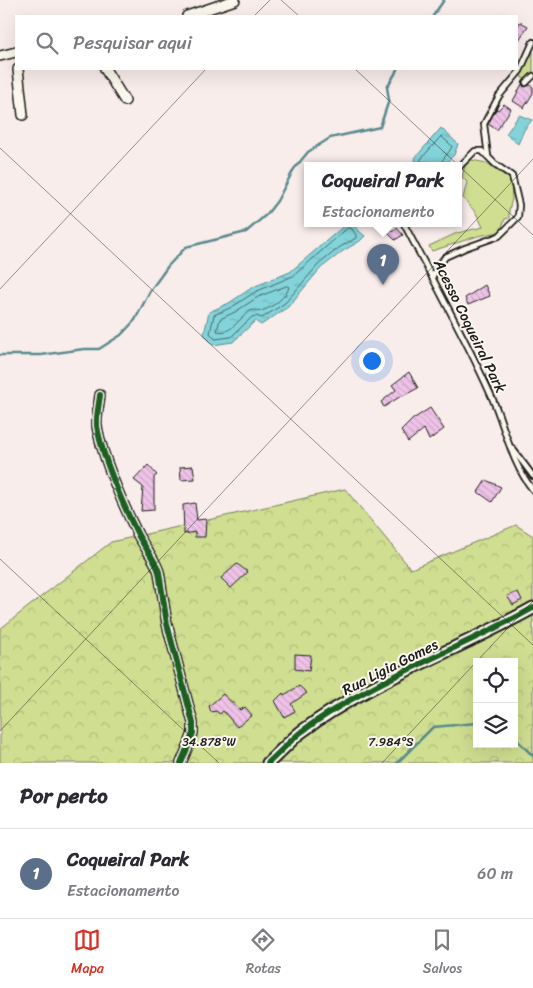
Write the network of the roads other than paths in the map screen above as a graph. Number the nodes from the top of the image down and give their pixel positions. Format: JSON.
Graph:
{"nodes":[{"id":1,"x":235,"y":0,"type":"edge"},
{"id":2,"x":190,"y":15,"type":"edge"},
{"id":3,"x":533,"y":42,"type":"edge"},
{"id":4,"x":15,"y":52,"type":"edge"},
{"id":5,"x":0,"y":56,"type":"edge"},
{"id":6,"x":18,"y":70,"type":"edge"},
{"id":7,"x":106,"y":70,"type":"edge"},
{"id":8,"x":533,"y":76,"type":"edge"},
{"id":9,"x":526,"y":83,"type":"dead end"},
{"id":10,"x":125,"y":101,"type":"dead end"},
{"id":11,"x":23,"y":115,"type":"dead end"},
{"id":12,"x":488,"y":156,"type":"junction"},
{"id":13,"x":462,"y":164,"type":"edge"},
{"id":14,"x":406,"y":227,"type":"edge"},
{"id":15,"x":432,"y":277,"type":"junction"},
{"id":16,"x":100,"y":395,"type":"dead end"},
{"id":17,"x":509,"y":443,"type":"junction"},
{"id":18,"x":533,"y":476,"type":"edge"},
{"id":19,"x":533,"y":490,"type":"edge"},
{"id":20,"x":533,"y":608,"type":"edge"},
{"id":21,"x":181,"y":763,"type":"edge"},
{"id":22,"x":268,"y":763,"type":"edge"}],
"edges":[{"from":1,"to":2,"type":"street"},
{"from":3,"to":12,"type":"lane"},
{"from":4,"to":5,"type":"street"},
{"from":6,"to":11,"type":"street"},
{"from":7,"to":10,"type":"street"},
{"from":8,"to":9,"type":"lane"},
{"from":12,"to":13,"type":"lane"},
{"from":12,"to":15,"type":"lane"},
{"from":14,"to":15,"type":"lane","name":"Acesso Coqueiral Park"},
{"from":15,"to":17,"type":"lane","name":"Acesso Coqueiral Park"},
{"from":16,"to":21,"type":"street"},
{"from":17,"to":18,"type":"lane","name":"Acesso Coqueiral Park"},
{"from":17,"to":19,"type":"lane","name":"Acesso Coqueiral Park"},
{"from":20,"to":22,"type":"street","name":"Rua Ligia Gomes"}]}
